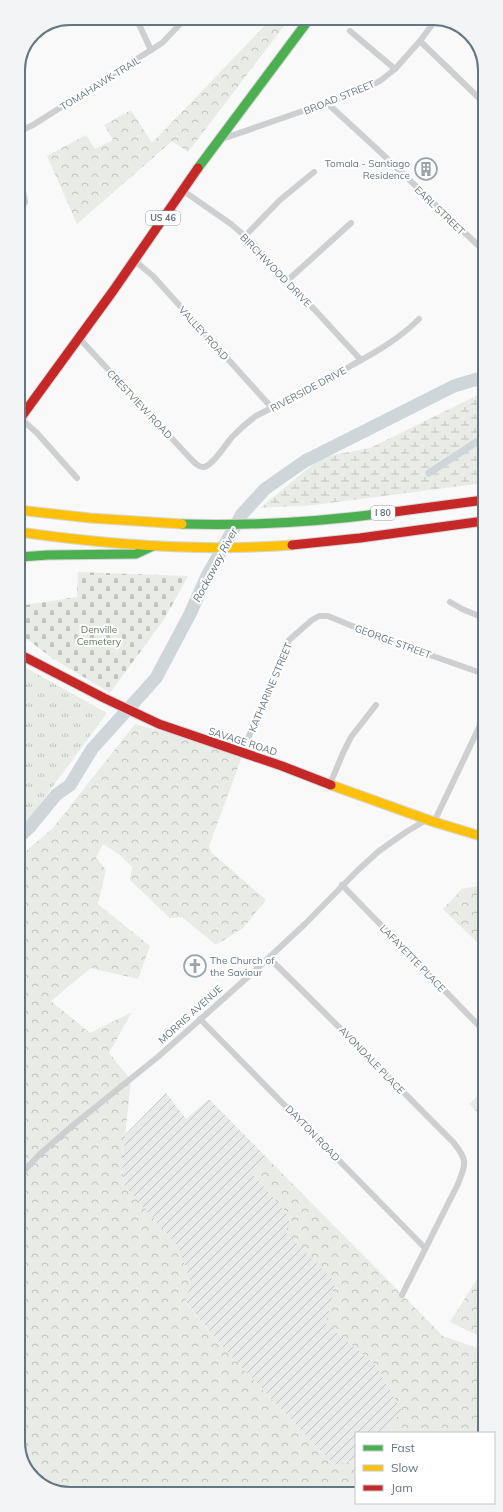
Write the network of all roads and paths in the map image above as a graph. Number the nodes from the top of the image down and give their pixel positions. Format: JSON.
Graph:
{"nodes":[{"id":1,"x":139,"y":25,"type":"edge"},
{"id":2,"x":179,"y":25,"type":"edge"},
{"id":3,"x":305,"y":25,"type":"edge"},
{"id":4,"x":432,"y":25,"type":"edge"},
{"id":5,"x":350,"y":31,"type":"dead end"},
{"id":6,"x":420,"y":42,"type":"junction"},
{"id":7,"x":151,"y":50,"type":"junction"},
{"id":8,"x":396,"y":69,"type":"junction"},
{"id":9,"x":478,"y":97,"type":"edge"},
{"id":10,"x":326,"y":103,"type":"junction"},
{"id":11,"x":25,"y":129,"type":"edge"},
{"id":12,"x":218,"y":141,"type":"junction"},
{"id":13,"x":314,"y":172,"type":"dead end"},
{"id":14,"x":182,"y":190,"type":"junction"},
{"id":15,"x":351,"y":223,"type":"dead end"},
{"id":16,"x":245,"y":236,"type":"junction"},
{"id":17,"x":478,"y":245,"type":"edge"},
{"id":18,"x":134,"y":260,"type":"junction"},
{"id":19,"x":288,"y":280,"type":"junction"},
{"id":20,"x":419,"y":319,"type":"dead end"},
{"id":21,"x":79,"y":338,"type":"junction"},
{"id":22,"x":361,"y":360,"type":"junction"},
{"id":23,"x":272,"y":408,"type":"junction"},
{"id":24,"x":25,"y":411,"type":"edge"},
{"id":25,"x":25,"y":424,"type":"edge"},
{"id":26,"x":204,"y":467,"type":"joint"},
{"id":27,"x":78,"y":478,"type":"dead end"},
{"id":28,"x":478,"y":501,"type":"edge"},
{"id":29,"x":25,"y":511,"type":"edge"},
{"id":30,"x":478,"y":522,"type":"edge"},
{"id":31,"x":25,"y":533,"type":"edge"},
{"id":32,"x":154,"y":545,"type":"junction"},
{"id":33,"x":25,"y":557,"type":"edge"},
{"id":34,"x":450,"y":602,"type":"dead end"},
{"id":35,"x":478,"y":616,"type":"edge"},
{"id":36,"x":304,"y":627,"type":"joint"},
{"id":37,"x":25,"y":657,"type":"edge"},
{"id":38,"x":478,"y":672,"type":"edge"},
{"id":39,"x":376,"y":706,"type":"dead end"},
{"id":40,"x":478,"y":729,"type":"edge"},
{"id":41,"x":242,"y":753,"type":"junction"},
{"id":42,"x":330,"y":784,"type":"junction"},
{"id":43,"x":431,"y":820,"type":"junction"},
{"id":44,"x":478,"y":835,"type":"edge"},
{"id":45,"x":342,"y":885,"type":"junction"},
{"id":46,"x":269,"y":958,"type":"junction"},
{"id":47,"x":200,"y":1019,"type":"junction"},
{"id":48,"x":478,"y":1025,"type":"edge"},
{"id":49,"x":25,"y":1170,"type":"edge"},
{"id":50,"x":425,"y":1248,"type":"junction"},
{"id":51,"x":402,"y":1295,"type":"dead end"}],
"edges":[{"from":1,"to":7,"type":"street","name":"TOMAHAWK TRAIL"},
{"from":2,"to":7,"type":"street"},
{"from":3,"to":12,"type":"main road","number":"US 46"},
{"from":4,"to":6,"type":"street","name":"BROAD STREET"},
{"from":5,"to":8,"type":"street"},
{"from":6,"to":8,"type":"street","name":"BROAD STREET"},
{"from":6,"to":9,"type":"street"},
{"from":7,"to":11,"type":"street","name":"TOMAHAWK TRAIL"},
{"from":8,"to":10,"type":"street","name":"BROAD STREET"},
{"from":10,"to":12,"type":"street","name":"BROAD STREET"},
{"from":10,"to":17,"type":"street","name":"EARL STREET"},
{"from":12,"to":14,"type":"main road","number":"US 46"},
{"from":13,"to":16,"type":"street"},
{"from":14,"to":16,"type":"street","name":"BIRCHWOOD DRIVE"},
{"from":14,"to":18,"type":"main road","number":"US 46"},
{"from":15,"to":19,"type":"street"},
{"from":16,"to":19,"type":"street","name":"BIRCHWOOD DRIVE"},
{"from":18,"to":21,"type":"main road","number":"US 46"},
{"from":18,"to":23,"type":"street","name":"VALLEY ROAD"},
{"from":19,"to":22,"type":"street","name":"BIRCHWOOD DRIVE"},
{"from":20,"to":22,"type":"street","name":"RIVERSIDE DRIVE"},
{"from":21,"to":24,"type":"main road","number":"US 46"},
{"from":21,"to":26,"type":"street","name":"CRESTVIEW ROAD"},
{"from":22,"to":23,"type":"street","name":"RIVERSIDE DRIVE"},
{"from":23,"to":26,"type":"street","name":"RIVERSIDE DRIVE"},
{"from":25,"to":27,"type":"street"},
{"from":28,"to":29,"type":"main road","number":"I 80"},
{"from":30,"to":32,"type":"main road","number":"I 80"},
{"from":31,"to":32,"type":"main road","number":"I 80"},
{"from":32,"to":33,"type":"main road"},
{"from":34,"to":35,"type":"street"},
{"from":36,"to":38,"type":"street","name":"GEORGE STREET"},
{"from":36,"to":41,"type":"street","name":"KATHARINE STREET"},
{"from":37,"to":41,"type":"main road","name":"SAVAGE ROAD"},
{"from":39,"to":42,"type":"street"},
{"from":40,"to":43,"type":"street"},
{"from":41,"to":42,"type":"main road","name":"SAVAGE ROAD"},
{"from":42,"to":43,"type":"main road","name":"SAVAGE ROAD"},
{"from":43,"to":44,"type":"main road","name":"SAVAGE ROAD"},
{"from":43,"to":45,"type":"street","name":"MORRIS AVENUE"},
{"from":45,"to":46,"type":"street","name":"MORRIS AVENUE"},
{"from":45,"to":48,"type":"street","name":"LAFAYETTE PLACE"},
{"from":46,"to":47,"type":"street","name":"MORRIS AVENUE"},
{"from":46,"to":50,"type":"street","name":"AVONDALE PLACE"},
{"from":47,"to":49,"type":"street","name":"MORRIS AVENUE"},
{"from":47,"to":50,"type":"street","name":"DAYTON ROAD"},
{"from":50,"to":51,"type":"street"}]}
